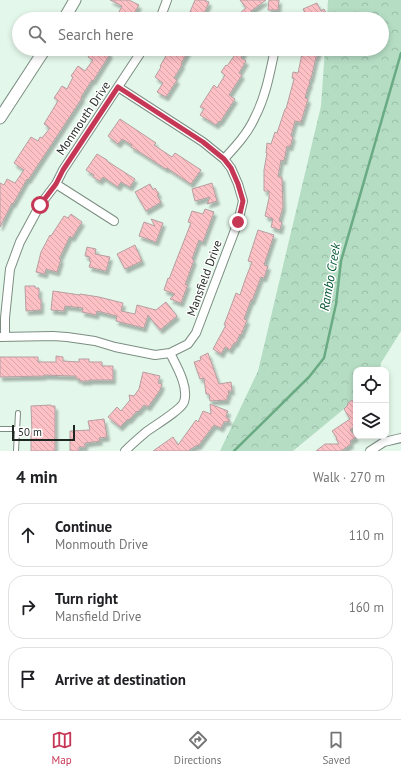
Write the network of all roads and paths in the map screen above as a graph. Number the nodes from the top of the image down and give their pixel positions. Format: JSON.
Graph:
{"nodes":[{"id":1,"x":75,"y":0,"type":"edge"},
{"id":2,"x":167,"y":0,"type":"edge"},
{"id":3,"x":68,"y":12,"type":"edge"},
{"id":4,"x":163,"y":12,"type":"edge"},
{"id":5,"x":40,"y":56,"type":"edge"},
{"id":6,"x":138,"y":56,"type":"edge"},
{"id":7,"x":273,"y":56,"type":"edge"},
{"id":8,"x":118,"y":87,"type":"junction"},
{"id":9,"x":0,"y":118,"type":"edge"},
{"id":10,"x":224,"y":159,"type":"junction"},
{"id":11,"x":56,"y":184,"type":"junction"},
{"id":12,"x":114,"y":221,"type":"dead end"},
{"id":13,"x":3,"y":337,"type":"edge"},
{"id":14,"x":170,"y":353,"type":"junction"},
{"id":15,"x":18,"y":413,"type":"dead end"},
{"id":16,"x":0,"y":429,"type":"edge"},
{"id":17,"x":17,"y":429,"type":"junction"},
{"id":18,"x":401,"y":438,"type":"edge"},
{"id":19,"x":16,"y":451,"type":"edge"},
{"id":20,"x":126,"y":451,"type":"edge"},
{"id":21,"x":370,"y":451,"type":"edge"}],
"edges":[{"from":1,"to":3,"type":"street"},
{"from":2,"to":4,"type":"street"},
{"from":5,"to":9,"type":"street"},
{"from":6,"to":8,"type":"street","name":"Monmouth Drive"},
{"from":7,"to":10,"type":"street"},
{"from":8,"to":10,"type":"street","name":"Mansfield Drive"},
{"from":8,"to":11,"type":"street","name":"Monmouth Drive"},
{"from":10,"to":14,"type":"street","name":"Mansfield Drive"},
{"from":11,"to":12,"type":"street"},
{"from":11,"to":13,"type":"street","name":"Monmouth Drive"},
{"from":13,"to":14,"type":"street","name":"Mansfield Drive"},
{"from":14,"to":20,"type":"street"},
{"from":15,"to":17,"type":"lane"},
{"from":16,"to":17,"type":"lane"},
{"from":17,"to":19,"type":"lane"},
{"from":18,"to":21,"type":"street"}]}
